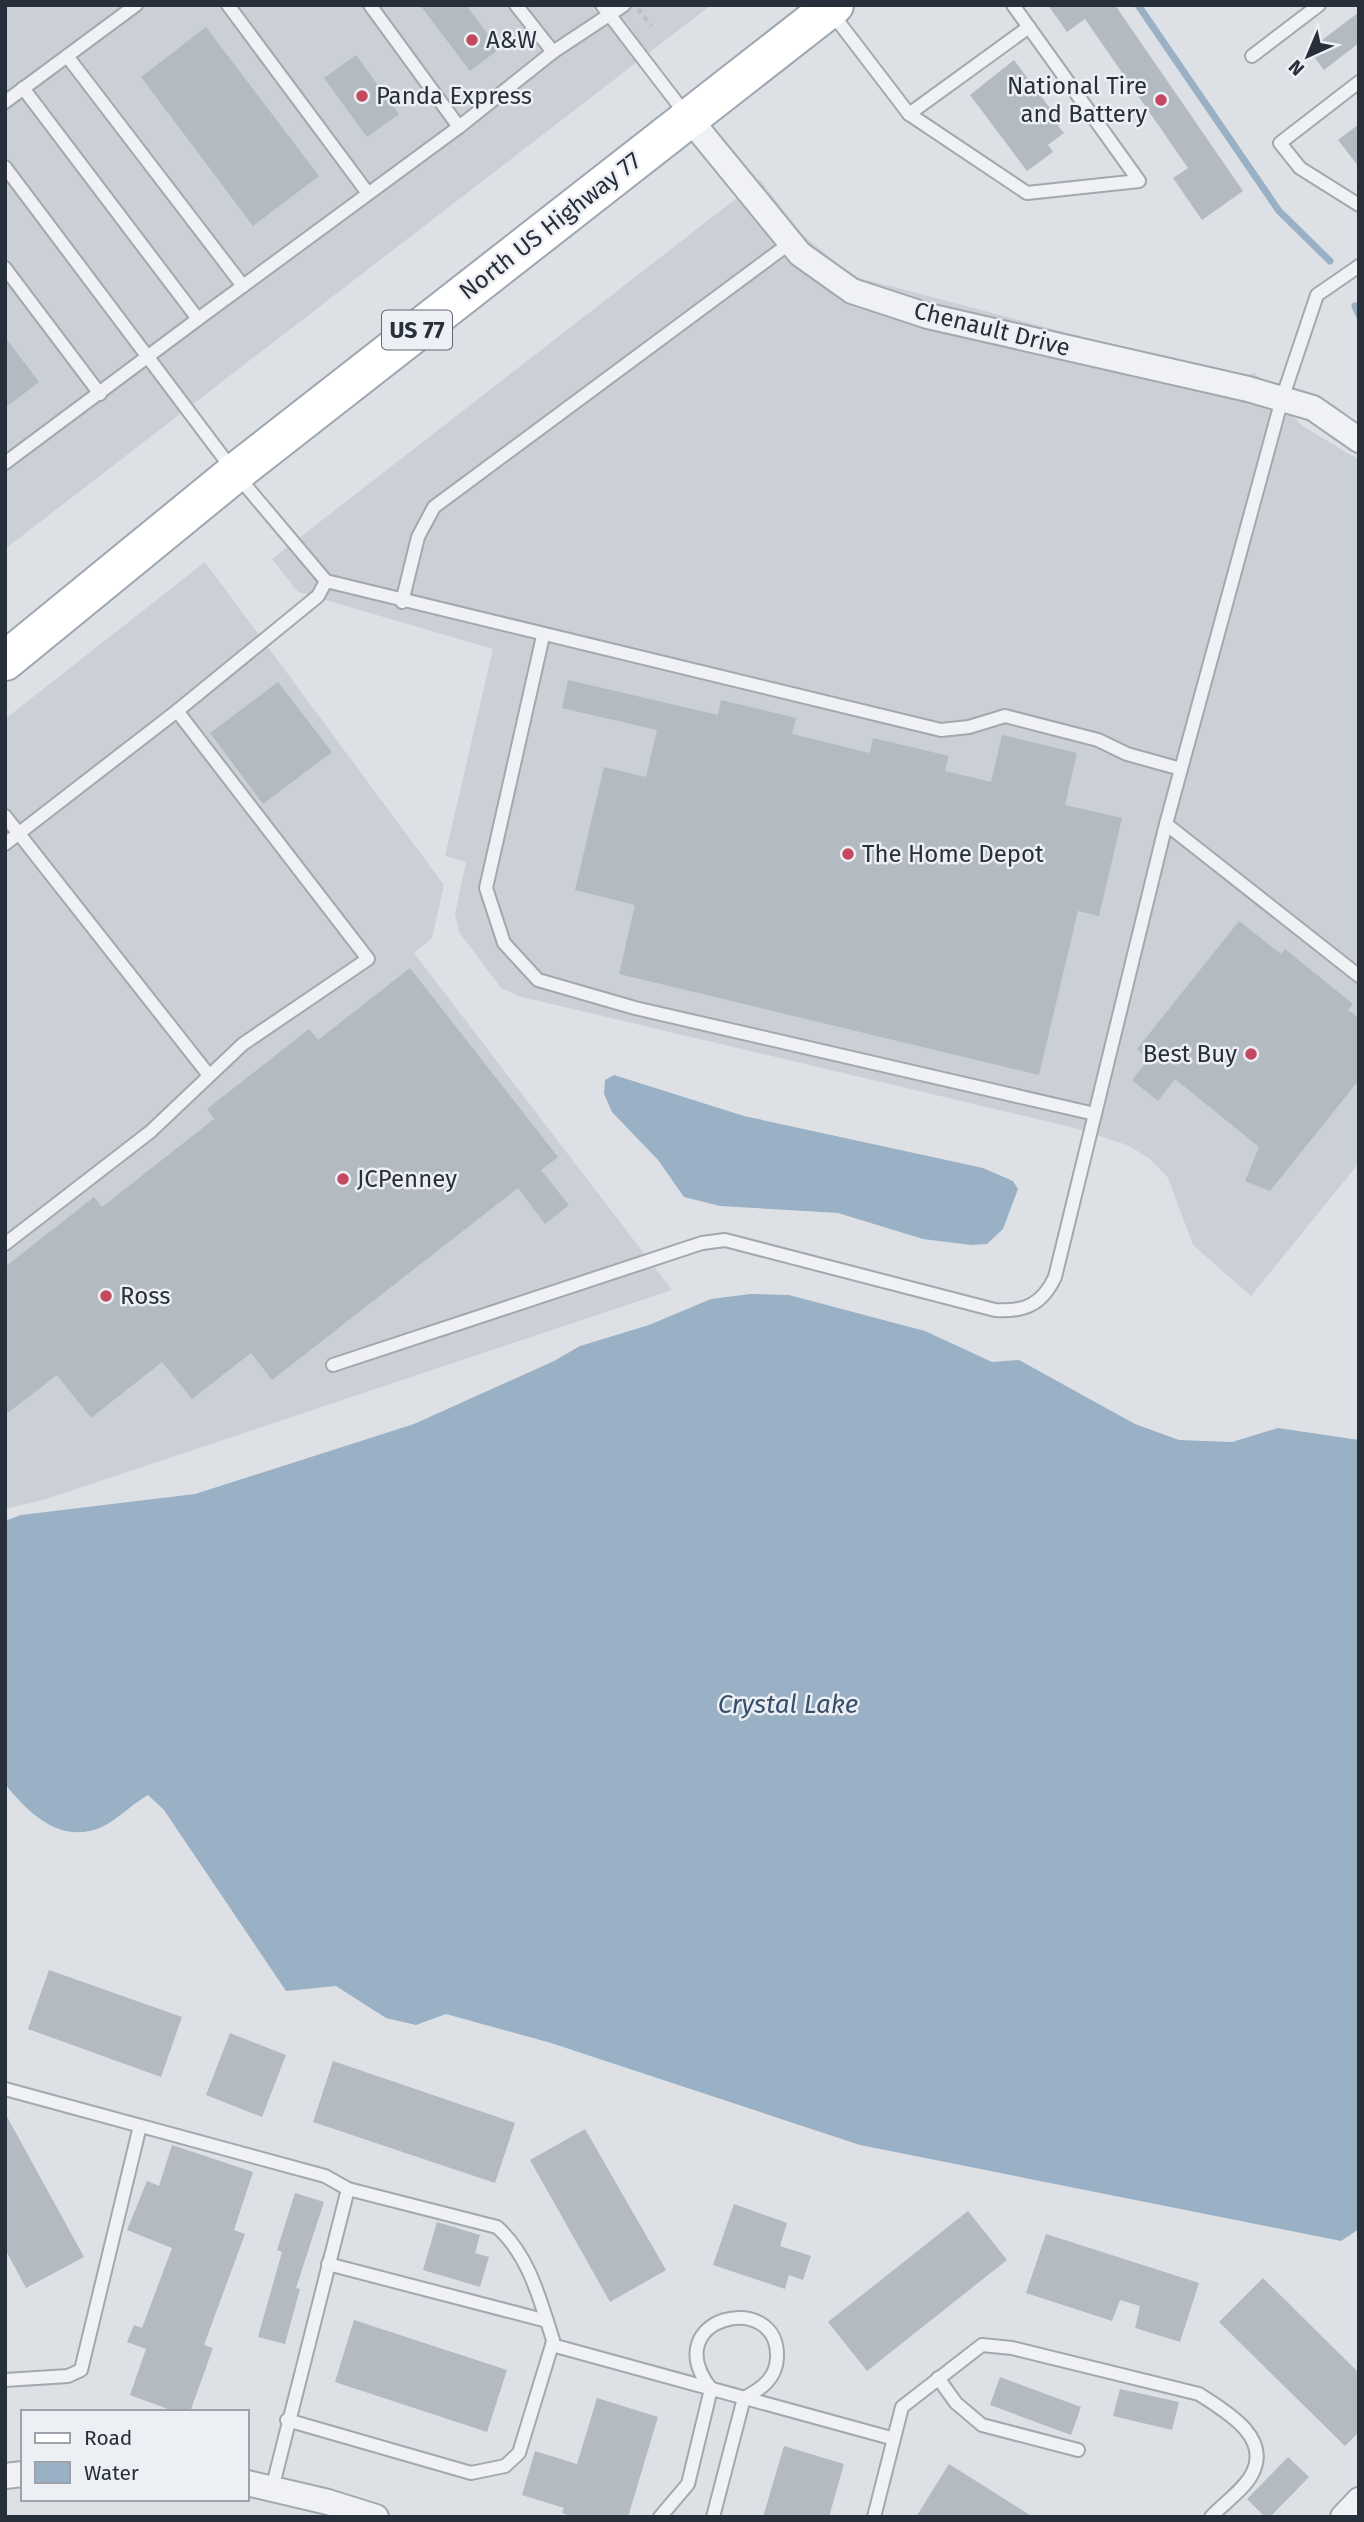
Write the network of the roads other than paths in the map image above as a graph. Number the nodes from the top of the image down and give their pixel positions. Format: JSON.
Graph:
{"nodes":[{"id":1,"x":136,"y":5,"type":"edge"},
{"id":2,"x":246,"y":5,"type":"edge"},
{"id":3,"x":370,"y":5,"type":"edge"},
{"id":4,"x":516,"y":5,"type":"edge"},
{"id":5,"x":602,"y":5,"type":"edge"},
{"id":6,"x":624,"y":5,"type":"edge"},
{"id":7,"x":1013,"y":5,"type":"edge"},
{"id":8,"x":1318,"y":5,"type":"edge"},
{"id":9,"x":832,"y":7,"type":"edge"},
{"id":10,"x":231,"y":10,"type":"edge"},
{"id":11,"x":610,"y":16,"type":"junction"},
{"id":12,"x":1029,"y":27,"type":"junction"},
{"id":13,"x":552,"y":52,"type":"junction"},
{"id":14,"x":67,"y":56,"type":"junction"},
{"id":15,"x":1252,"y":56,"type":"dead end"},
{"id":16,"x":1359,"y":82,"type":"edge"},
{"id":17,"x":23,"y":88,"type":"junction"},
{"id":18,"x":5,"y":102,"type":"edge"},
{"id":19,"x":909,"y":114,"type":"junction"},
{"id":20,"x":688,"y":117,"type":"junction"},
{"id":21,"x":459,"y":127,"type":"junction"},
{"id":22,"x":5,"y":167,"type":"edge"},
{"id":23,"x":367,"y":192,"type":"junction"},
{"id":24,"x":1358,"y":204,"type":"edge"},
{"id":25,"x":790,"y":243,"type":"junction"},
{"id":26,"x":1359,"y":266,"type":"edge"},
{"id":27,"x":5,"y":268,"type":"edge"},
{"id":28,"x":243,"y":286,"type":"junction"},
{"id":29,"x":198,"y":320,"type":"junction"},
{"id":30,"x":148,"y":358,"type":"junction"},
{"id":31,"x":100,"y":394,"type":"junction"},
{"id":32,"x":1282,"y":399,"type":"junction"},
{"id":33,"x":1359,"y":440,"type":"edge"},
{"id":34,"x":5,"y":463,"type":"edge"},
{"id":35,"x":235,"y":473,"type":"junction"},
{"id":36,"x":326,"y":581,"type":"junction"},
{"id":37,"x":402,"y":602,"type":"junction"},
{"id":38,"x":544,"y":636,"type":"junction"},
{"id":39,"x":5,"y":660,"type":"edge"},
{"id":40,"x":177,"y":710,"type":"junction"},
{"id":41,"x":1181,"y":769,"type":"junction"},
{"id":42,"x":5,"y":816,"type":"edge"},
{"id":43,"x":1166,"y":824,"type":"junction"},
{"id":44,"x":20,"y":833,"type":"junction"},
{"id":45,"x":5,"y":844,"type":"edge"},
{"id":46,"x":1359,"y":976,"type":"edge"},
{"id":47,"x":208,"y":1074,"type":"junction"},
{"id":48,"x":1095,"y":1114,"type":"junction"},
{"id":49,"x":5,"y":1244,"type":"edge"},
{"id":50,"x":333,"y":1365,"type":"dead end"},
{"id":51,"x":5,"y":2089,"type":"edge"},
{"id":52,"x":140,"y":2126,"type":"junction"},
{"id":53,"x":348,"y":2189,"type":"junction"},
{"id":54,"x":328,"y":2264,"type":"junction"},
{"id":55,"x":547,"y":2321,"type":"junction"},
{"id":56,"x":552,"y":2345,"type":"junction"},
{"id":57,"x":938,"y":2378,"type":"junction"},
{"id":58,"x":5,"y":2380,"type":"edge"},
{"id":59,"x":711,"y":2389,"type":"junction"},
{"id":60,"x":744,"y":2398,"type":"junction"},
{"id":61,"x":287,"y":2420,"type":"junction"},
{"id":62,"x":891,"y":2438,"type":"junction"},
{"id":63,"x":1078,"y":2450,"type":"dead end"},
{"id":64,"x":248,"y":2483,"type":"edge"},
{"id":65,"x":272,"y":2488,"type":"junction"},
{"id":66,"x":1359,"y":2500,"type":"edge"},
{"id":67,"x":376,"y":2517,"type":"edge"},
{"id":68,"x":660,"y":2517,"type":"edge"},
{"id":69,"x":713,"y":2517,"type":"edge"},
{"id":70,"x":874,"y":2517,"type":"edge"},
{"id":71,"x":1211,"y":2517,"type":"edge"},
{"id":72,"x":1343,"y":2517,"type":"edge"}],
"edges":[{"from":1,"to":14,"type":"lane"},
{"from":2,"to":10,"type":"lane"},
{"from":3,"to":21,"type":"lane"},
{"from":4,"to":13,"type":"lane"},
{"from":5,"to":11,"type":"lane"},
{"from":6,"to":11,"type":"lane"},
{"from":7,"to":12,"type":"lane"},
{"from":8,"to":15,"type":"lane"},
{"from":9,"to":19,"type":"lane"},
{"from":9,"to":20,"type":"main road","name":"North US Highway 77","number":"US 77"},
{"from":10,"to":23,"type":"lane"},
{"from":11,"to":13,"type":"lane"},
{"from":11,"to":20,"type":"lane"},
{"from":12,"to":19,"type":"lane"},
{"from":12,"to":19,"type":"lane"},
{"from":13,"to":21,"type":"lane"},
{"from":14,"to":17,"type":"lane"},
{"from":14,"to":28,"type":"lane"},
{"from":16,"to":24,"type":"lane"},
{"from":17,"to":18,"type":"lane"},
{"from":17,"to":29,"type":"lane"},
{"from":20,"to":25,"type":"street","name":"Chenault Drive"},
{"from":20,"to":35,"type":"main road","name":"North US Highway 77","number":"US 77"},
{"from":21,"to":23,"type":"lane"},
{"from":22,"to":30,"type":"lane"},
{"from":23,"to":28,"type":"lane"},
{"from":25,"to":32,"type":"street","name":"Chenault Drive"},
{"from":25,"to":37,"type":"lane"},
{"from":26,"to":32,"type":"lane"},
{"from":27,"to":31,"type":"lane"},
{"from":28,"to":29,"type":"lane"},
{"from":29,"to":30,"type":"lane"},
{"from":30,"to":31,"type":"lane"},
{"from":30,"to":35,"type":"lane"},
{"from":31,"to":34,"type":"lane"},
{"from":32,"to":33,"type":"street","name":"Chenault Drive"},
{"from":32,"to":41,"type":"lane"},
{"from":35,"to":36,"type":"lane"},
{"from":35,"to":39,"type":"main road","name":"North US Highway 77","number":"US 77"},
{"from":36,"to":37,"type":"lane"},
{"from":36,"to":40,"type":"lane"},
{"from":37,"to":38,"type":"lane"},
{"from":38,"to":41,"type":"lane"},
{"from":38,"to":48,"type":"lane"},
{"from":40,"to":44,"type":"lane"},
{"from":40,"to":47,"type":"lane"},
{"from":41,"to":43,"type":"lane"},
{"from":42,"to":44,"type":"lane"},
{"from":43,"to":46,"type":"lane"},
{"from":43,"to":48,"type":"lane"},
{"from":44,"to":45,"type":"lane"},
{"from":44,"to":47,"type":"lane"},
{"from":47,"to":49,"type":"lane"},
{"from":48,"to":50,"type":"lane"},
{"from":51,"to":52,"type":"lane"},
{"from":52,"to":53,"type":"lane"},
{"from":52,"to":58,"type":"lane"},
{"from":53,"to":54,"type":"lane"},
{"from":53,"to":55,"type":"lane"},
{"from":54,"to":55,"type":"lane"},
{"from":54,"to":61,"type":"lane"},
{"from":55,"to":56,"type":"lane"},
{"from":56,"to":59,"type":"lane"},
{"from":56,"to":61,"type":"lane"},
{"from":57,"to":62,"type":"lane"},
{"from":57,"to":63,"type":"lane"},
{"from":57,"to":71,"type":"lane"},
{"from":59,"to":60,"type":"lane"},
{"from":59,"to":60,"type":"lane"},
{"from":59,"to":68,"type":"lane"},
{"from":60,"to":62,"type":"lane"},
{"from":60,"to":69,"type":"lane"},
{"from":61,"to":65,"type":"lane"},
{"from":62,"to":70,"type":"lane"},
{"from":64,"to":65,"type":"street"},
{"from":65,"to":67,"type":"street"},
{"from":66,"to":72,"type":"street"}]}
